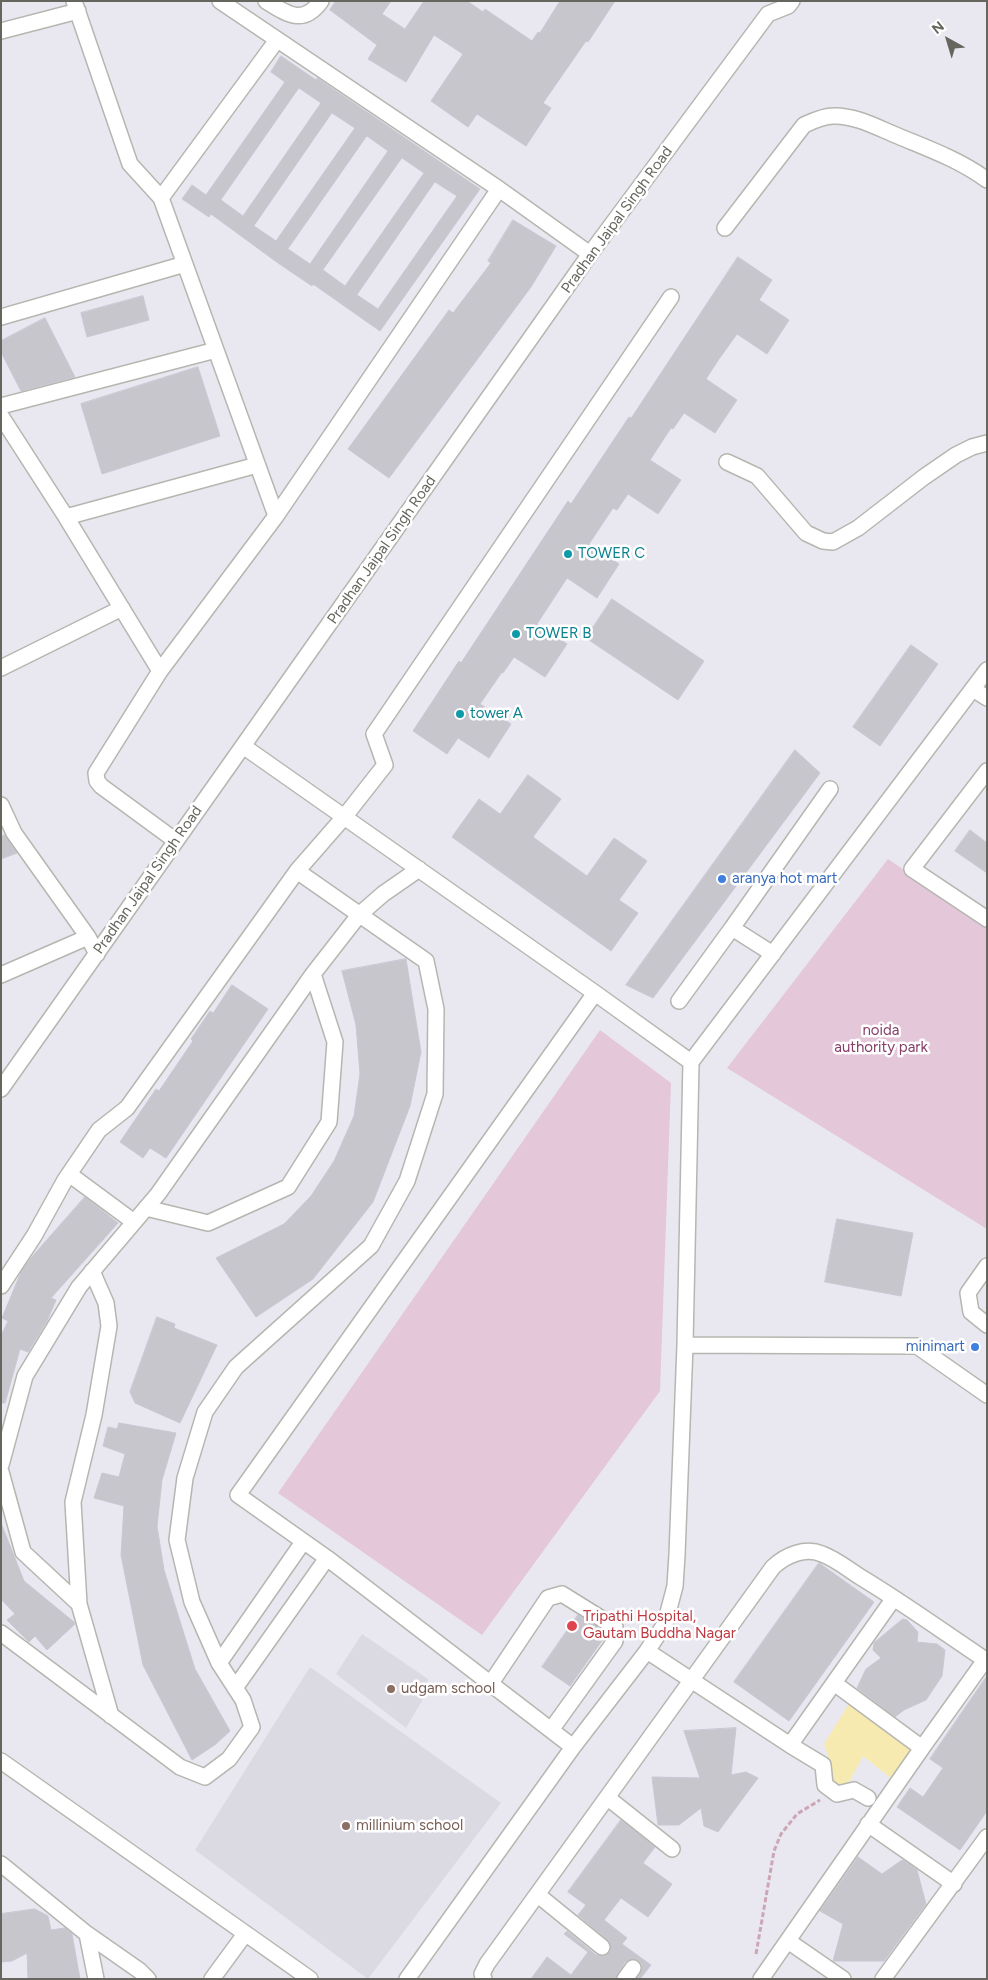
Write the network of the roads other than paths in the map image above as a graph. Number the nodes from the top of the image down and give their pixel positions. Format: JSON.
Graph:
{"nodes":[{"id":1,"x":220,"y":1,"type":"edge"},
{"id":2,"x":266,"y":1,"type":"edge"},
{"id":3,"x":321,"y":1,"type":"edge"},
{"id":4,"x":792,"y":1,"type":"edge"},
{"id":5,"x":76,"y":6,"type":"edge"},
{"id":6,"x":767,"y":8,"type":"edge"},
{"id":7,"x":1,"y":31,"type":"edge"},
{"id":8,"x":277,"y":40,"type":"junction"},
{"id":9,"x":987,"y":180,"type":"edge"},
{"id":10,"x":500,"y":189,"type":"junction"},
{"id":11,"x":161,"y":198,"type":"junction"},
{"id":12,"x":725,"y":228,"type":"dead end"},
{"id":13,"x":590,"y":254,"type":"junction"},
{"id":14,"x":185,"y":264,"type":"junction"},
{"id":15,"x":671,"y":297,"type":"dead end"},
{"id":16,"x":1,"y":317,"type":"edge"},
{"id":17,"x":216,"y":350,"type":"junction"},
{"id":18,"x":1,"y":406,"type":"edge"},
{"id":19,"x":1,"y":416,"type":"edge"},
{"id":20,"x":987,"y":443,"type":"edge"},
{"id":21,"x":727,"y":462,"type":"dead end"},
{"id":22,"x":257,"y":465,"type":"junction"},
{"id":23,"x":276,"y":516,"type":"junction"},
{"id":24,"x":66,"y":517,"type":"junction"},
{"id":25,"x":122,"y":608,"type":"junction"},
{"id":26,"x":1,"y":668,"type":"edge"},
{"id":27,"x":987,"y":670,"type":"edge"},
{"id":28,"x":160,"y":671,"type":"junction"},
{"id":29,"x":973,"y":689,"type":"junction"},
{"id":30,"x":987,"y":698,"type":"edge"},
{"id":31,"x":243,"y":746,"type":"junction"},
{"id":32,"x":987,"y":771,"type":"edge"},
{"id":33,"x":830,"y":789,"type":"dead end"},
{"id":34,"x":1,"y":806,"type":"edge"},
{"id":35,"x":345,"y":816,"type":"junction"},
{"id":36,"x":176,"y":841,"type":"junction"},
{"id":37,"x":420,"y":869,"type":"junction"},
{"id":38,"x":297,"y":871,"type":"junction"},
{"id":39,"x":359,"y":915,"type":"junction"},
{"id":40,"x":987,"y":919,"type":"edge"},
{"id":41,"x":732,"y":928,"type":"junction"},
{"id":42,"x":88,"y":937,"type":"junction"},
{"id":43,"x":97,"y":954,"type":"junction"},
{"id":44,"x":773,"y":954,"type":"junction"},
{"id":45,"x":313,"y":974,"type":"junction"},
{"id":46,"x":1,"y":975,"type":"edge"},
{"id":47,"x":595,"y":993,"type":"junction"},
{"id":48,"x":679,"y":1001,"type":"dead end"},
{"id":49,"x":690,"y":1062,"type":"junction"},
{"id":50,"x":1,"y":1089,"type":"edge"},
{"id":51,"x":69,"y":1174,"type":"junction"},
{"id":52,"x":146,"y":1208,"type":"junction"},
{"id":53,"x":134,"y":1222,"type":"junction"},
{"id":54,"x":987,"y":1266,"type":"edge"},
{"id":55,"x":92,"y":1271,"type":"junction"},
{"id":56,"x":1,"y":1286,"type":"edge"},
{"id":57,"x":987,"y":1325,"type":"edge"},
{"id":58,"x":684,"y":1345,"type":"junction"},
{"id":59,"x":987,"y":1395,"type":"edge"},
{"id":60,"x":1,"y":1465,"type":"edge"},
{"id":61,"x":1,"y":1472,"type":"edge"},
{"id":62,"x":303,"y":1542,"type":"junction"},
{"id":63,"x":328,"y":1558,"type":"junction"},
{"id":64,"x":894,"y":1598,"type":"junction"},
{"id":65,"x":79,"y":1604,"type":"junction"},
{"id":66,"x":1,"y":1633,"type":"edge"},
{"id":67,"x":647,"y":1650,"type":"junction"},
{"id":68,"x":986,"y":1660,"type":"edge"},
{"id":69,"x":219,"y":1664,"type":"junction"},
{"id":70,"x":693,"y":1680,"type":"junction"},
{"id":71,"x":490,"y":1683,"type":"junction"},
{"id":72,"x":834,"y":1683,"type":"junction"},
{"id":73,"x":235,"y":1688,"type":"junction"},
{"id":74,"x":111,"y":1716,"type":"junction"},
{"id":75,"x":551,"y":1730,"type":"junction"},
{"id":76,"x":790,"y":1744,"type":"junction"},
{"id":77,"x":573,"y":1747,"type":"junction"},
{"id":78,"x":922,"y":1748,"type":"junction"},
{"id":79,"x":1,"y":1761,"type":"edge"},
{"id":80,"x":608,"y":1798,"type":"junction"},
{"id":81,"x":868,"y":1798,"type":"dead end"},
{"id":82,"x":868,"y":1824,"type":"junction"},
{"id":83,"x":987,"y":1837,"type":"edge"},
{"id":84,"x":672,"y":1848,"type":"dead end"},
{"id":85,"x":1,"y":1864,"type":"edge"},
{"id":86,"x":954,"y":1884,"type":"junction"},
{"id":87,"x":538,"y":1895,"type":"junction"},
{"id":88,"x":87,"y":1934,"type":"junction"},
{"id":89,"x":245,"y":1934,"type":"junction"},
{"id":90,"x":788,"y":1941,"type":"junction"},
{"id":91,"x":602,"y":1947,"type":"dead end"},
{"id":92,"x":96,"y":1979,"type":"edge"},
{"id":93,"x":148,"y":1979,"type":"edge"},
{"id":94,"x":212,"y":1979,"type":"edge"},
{"id":95,"x":310,"y":1979,"type":"edge"},
{"id":96,"x":407,"y":1979,"type":"edge"},
{"id":97,"x":484,"y":1979,"type":"edge"},
{"id":98,"x":761,"y":1979,"type":"edge"},
{"id":99,"x":843,"y":1979,"type":"edge"},
{"id":100,"x":883,"y":1979,"type":"edge"}],
"edges":[{"from":1,"to":8,"type":"street"},
{"from":2,"to":3,"type":"street"},
{"from":4,"to":6,"type":"street","name":"Pradhan Jaipal Singh Road"},
{"from":5,"to":7,"type":"street"},
{"from":5,"to":11,"type":"street"},
{"from":6,"to":13,"type":"street","name":"Pradhan Jaipal Singh Road"},
{"from":8,"to":10,"type":"street"},
{"from":8,"to":11,"type":"street"},
{"from":9,"to":12,"type":"street"},
{"from":10,"to":13,"type":"street"},
{"from":10,"to":23,"type":"street"},
{"from":11,"to":14,"type":"street"},
{"from":13,"to":31,"type":"street","name":"Pradhan Jaipal Singh Road"},
{"from":14,"to":16,"type":"street"},
{"from":14,"to":17,"type":"street"},
{"from":15,"to":35,"type":"street"},
{"from":17,"to":18,"type":"street"},
{"from":17,"to":22,"type":"street"},
{"from":19,"to":24,"type":"street"},
{"from":20,"to":21,"type":"street"},
{"from":22,"to":23,"type":"street"},
{"from":22,"to":24,"type":"street"},
{"from":23,"to":28,"type":"street"},
{"from":24,"to":25,"type":"street"},
{"from":25,"to":26,"type":"street"},
{"from":25,"to":28,"type":"street"},
{"from":27,"to":29,"type":"street"},
{"from":28,"to":36,"type":"street"},
{"from":29,"to":30,"type":"street"},
{"from":29,"to":44,"type":"street"},
{"from":31,"to":35,"type":"street"},
{"from":31,"to":36,"type":"street","name":"Pradhan Jaipal Singh Road"},
{"from":32,"to":40,"type":"street"},
{"from":33,"to":41,"type":"street"},
{"from":34,"to":42,"type":"street"},
{"from":35,"to":37,"type":"street"},
{"from":35,"to":38,"type":"street"},
{"from":36,"to":43,"type":"street","name":"Pradhan Jaipal Singh Road"},
{"from":37,"to":39,"type":"street"},
{"from":37,"to":47,"type":"street"},
{"from":38,"to":39,"type":"street"},
{"from":38,"to":51,"type":"street"},
{"from":39,"to":45,"type":"street"},
{"from":39,"to":69,"type":"street"},
{"from":41,"to":44,"type":"street"},
{"from":41,"to":48,"type":"street"},
{"from":42,"to":43,"type":"street"},
{"from":42,"to":46,"type":"street"},
{"from":43,"to":50,"type":"street","name":"Pradhan Jaipal Singh Road"},
{"from":44,"to":49,"type":"street"},
{"from":45,"to":52,"type":"street"},
{"from":45,"to":52,"type":"street"},
{"from":47,"to":49,"type":"street"},
{"from":47,"to":62,"type":"street"},
{"from":49,"to":58,"type":"street"},
{"from":51,"to":53,"type":"street"},
{"from":51,"to":56,"type":"street"},
{"from":52,"to":53,"type":"street"},
{"from":53,"to":55,"type":"street"},
{"from":54,"to":57,"type":"street"},
{"from":55,"to":60,"type":"street"},
{"from":55,"to":65,"type":"street"},
{"from":58,"to":59,"type":"street"},
{"from":58,"to":67,"type":"street"},
{"from":61,"to":65,"type":"street"},
{"from":62,"to":63,"type":"street"},
{"from":62,"to":69,"type":"street"},
{"from":63,"to":71,"type":"street"},
{"from":63,"to":73,"type":"street"},
{"from":64,"to":68,"type":"street"},
{"from":64,"to":70,"type":"street"},
{"from":64,"to":72,"type":"street"},
{"from":65,"to":74,"type":"street"},
{"from":66,"to":74,"type":"street"},
{"from":67,"to":70,"type":"street"},
{"from":67,"to":77,"type":"street"},
{"from":68,"to":78,"type":"street"},
{"from":69,"to":73,"type":"street"},
{"from":70,"to":76,"type":"street"},
{"from":70,"to":80,"type":"street"},
{"from":71,"to":75,"type":"street"},
{"from":71,"to":75,"type":"street"},
{"from":72,"to":76,"type":"street"},
{"from":72,"to":78,"type":"street"},
{"from":73,"to":74,"type":"street"},
{"from":75,"to":77,"type":"street"},
{"from":76,"to":81,"type":"street"},
{"from":77,"to":96,"type":"street"},
{"from":78,"to":82,"type":"street"},
{"from":79,"to":89,"type":"street"},
{"from":80,"to":84,"type":"street"},
{"from":80,"to":87,"type":"street"},
{"from":82,"to":86,"type":"street"},
{"from":82,"to":90,"type":"street"},
{"from":83,"to":86,"type":"street"},
{"from":85,"to":88,"type":"street"},
{"from":86,"to":100,"type":"street"},
{"from":87,"to":91,"type":"street"},
{"from":87,"to":97,"type":"street"},
{"from":88,"to":92,"type":"street"},
{"from":88,"to":93,"type":"street"},
{"from":89,"to":94,"type":"street"},
{"from":89,"to":95,"type":"street"},
{"from":90,"to":98,"type":"street"},
{"from":90,"to":99,"type":"street"}]}
